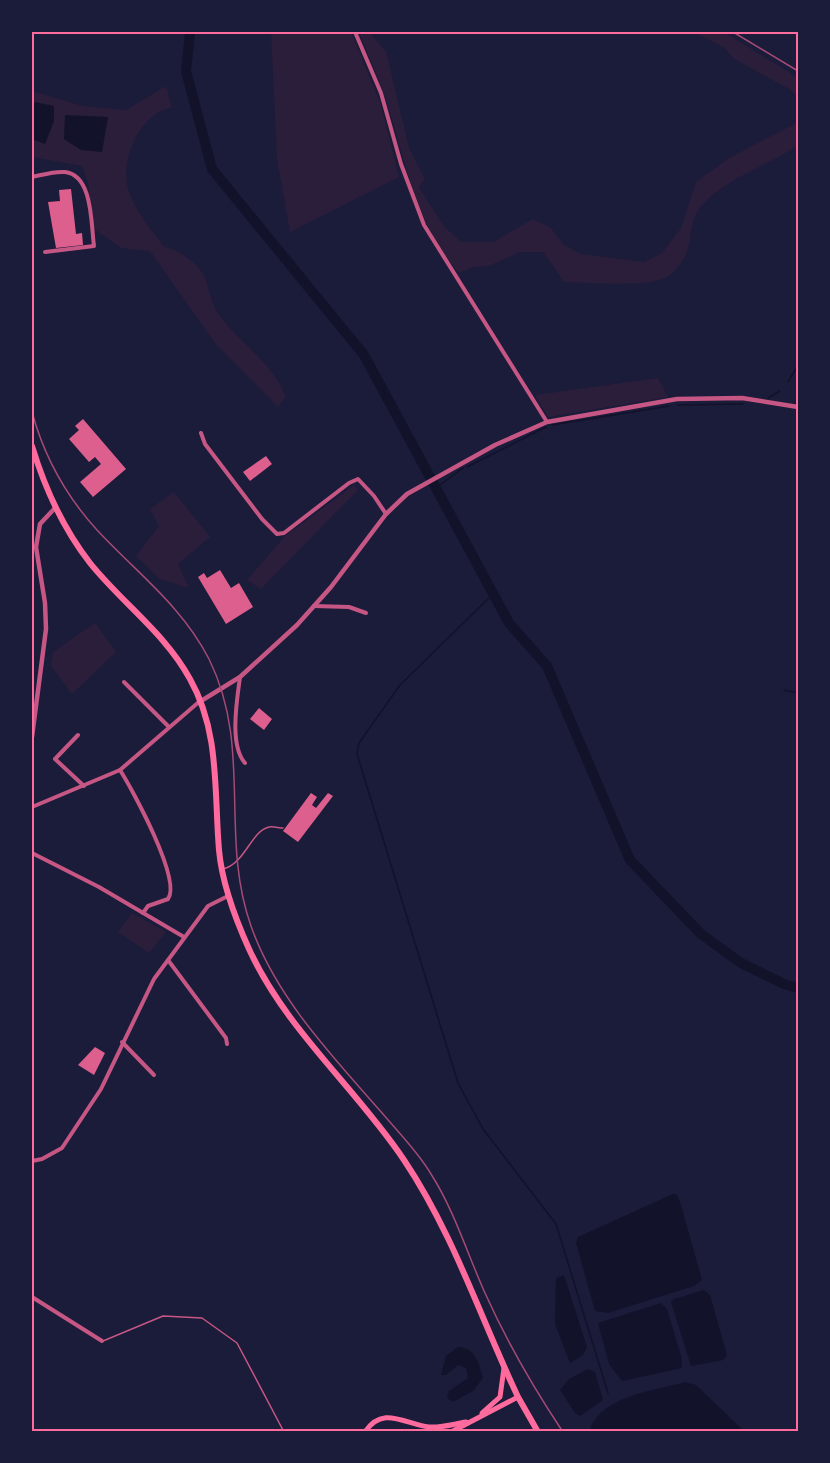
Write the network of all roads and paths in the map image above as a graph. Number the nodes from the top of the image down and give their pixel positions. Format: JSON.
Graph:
{"nodes":[{"id":1,"x":355,"y":32,"type":"edge"},
{"id":2,"x":32,"y":177,"type":"edge"},
{"id":3,"x":45,"y":252,"type":"dead end"},
{"id":4,"x":798,"y":407,"type":"edge"},
{"id":5,"x":547,"y":422,"type":"junction"},
{"id":6,"x":201,"y":433,"type":"dead end"},
{"id":7,"x":32,"y":446,"type":"edge"},
{"id":8,"x":55,"y":508,"type":"junction"},
{"id":9,"x":386,"y":514,"type":"junction"},
{"id":10,"x":313,"y":606,"type":"junction"},
{"id":11,"x":366,"y":613,"type":"dead end"},
{"id":12,"x":240,"y":677,"type":"junction"},
{"id":13,"x":124,"y":682,"type":"dead end"},
{"id":14,"x":201,"y":701,"type":"junction"},
{"id":15,"x":34,"y":704,"type":"edge"},
{"id":16,"x":168,"y":726,"type":"junction"},
{"id":17,"x":78,"y":735,"type":"dead end"},
{"id":18,"x":32,"y":737,"type":"edge"},
{"id":19,"x":245,"y":763,"type":"dead end"},
{"id":20,"x":120,"y":770,"type":"junction"},
{"id":21,"x":84,"y":786,"type":"junction"},
{"id":22,"x":32,"y":807,"type":"edge"},
{"id":23,"x":283,"y":828,"type":"dead end"},
{"id":24,"x":32,"y":853,"type":"edge"},
{"id":25,"x":222,"y":869,"type":"junction"},
{"id":26,"x":228,"y":896,"type":"junction"},
{"id":27,"x":143,"y":913,"type":"junction"},
{"id":28,"x":184,"y":937,"type":"junction"},
{"id":29,"x":168,"y":960,"type":"junction"},
{"id":30,"x":122,"y":1042,"type":"junction"},
{"id":31,"x":227,"y":1044,"type":"dead end"},
{"id":32,"x":154,"y":1075,"type":"dead end"},
{"id":33,"x":32,"y":1161,"type":"edge"},
{"id":34,"x":32,"y":1297,"type":"edge"},
{"id":35,"x":102,"y":1341,"type":"joint"},
{"id":36,"x":504,"y":1367,"type":"junction"},
{"id":37,"x":518,"y":1397,"type":"junction"},
{"id":38,"x":476,"y":1418,"type":"junction"},
{"id":39,"x":466,"y":1422,"type":"junction"},
{"id":40,"x":285,"y":1431,"type":"edge"},
{"id":41,"x":365,"y":1431,"type":"edge"},
{"id":42,"x":451,"y":1431,"type":"edge"},
{"id":43,"x":538,"y":1431,"type":"edge"}],
"edges":[{"from":1,"to":5,"type":"street"},
{"from":2,"to":3,"type":"street"},
{"from":4,"to":5,"type":"street"},
{"from":5,"to":9,"type":"street"},
{"from":6,"to":9,"type":"street"},
{"from":7,"to":8,"type":"main road"},
{"from":8,"to":14,"type":"main road"},
{"from":8,"to":15,"type":"street"},
{"from":9,"to":10,"type":"street"},
{"from":10,"to":11,"type":"street"},
{"from":10,"to":12,"type":"street"},
{"from":12,"to":14,"type":"street"},
{"from":12,"to":19,"type":"street"},
{"from":13,"to":16,"type":"street"},
{"from":14,"to":16,"type":"street"},
{"from":14,"to":25,"type":"main road"},
{"from":15,"to":18,"type":"street"},
{"from":16,"to":20,"type":"street"},
{"from":17,"to":21,"type":"street"},
{"from":20,"to":21,"type":"street"},
{"from":20,"to":27,"type":"street"},
{"from":21,"to":22,"type":"street"},
{"from":23,"to":25,"type":"lane"},
{"from":24,"to":27,"type":"street"},
{"from":25,"to":26,"type":"main road"},
{"from":26,"to":28,"type":"street"},
{"from":26,"to":36,"type":"main road"},
{"from":27,"to":28,"type":"street"},
{"from":28,"to":29,"type":"street"},
{"from":29,"to":30,"type":"street"},
{"from":29,"to":31,"type":"street"},
{"from":30,"to":32,"type":"street"},
{"from":30,"to":33,"type":"street"},
{"from":34,"to":35,"type":"street"},
{"from":35,"to":40,"type":"lane"},
{"from":36,"to":37,"type":"main road"},
{"from":36,"to":38,"type":"main road"},
{"from":37,"to":38,"type":"main road"},
{"from":37,"to":43,"type":"main road"},
{"from":38,"to":39,"type":"main road"},
{"from":39,"to":41,"type":"main road"},
{"from":39,"to":42,"type":"main road"}]}
